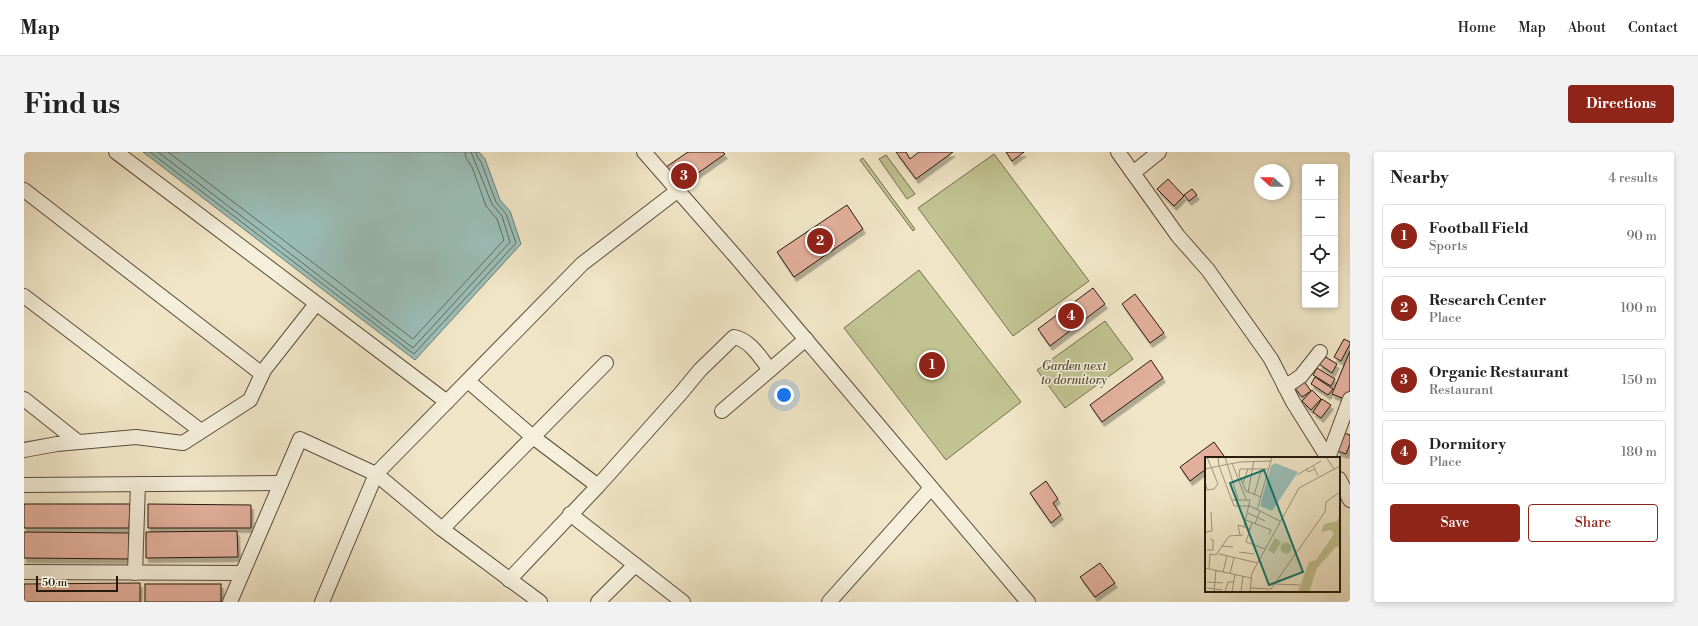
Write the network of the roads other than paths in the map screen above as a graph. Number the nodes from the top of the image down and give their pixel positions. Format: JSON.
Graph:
{"nodes":[{"id":1,"x":116,"y":152,"type":"edge"},
{"id":2,"x":644,"y":152,"type":"edge"},
{"id":3,"x":1118,"y":152,"type":"edge"},
{"id":4,"x":1160,"y":152,"type":"edge"},
{"id":5,"x":1133,"y":173,"type":"junction"},
{"id":6,"x":24,"y":190,"type":"edge"},
{"id":7,"x":677,"y":191,"type":"junction"},
{"id":8,"x":24,"y":296,"type":"edge"},
{"id":9,"x":316,"y":304,"type":"junction"},
{"id":10,"x":806,"y":338,"type":"junction"},
{"id":11,"x":1320,"y":352,"type":"dead end"},
{"id":12,"x":606,"y":363,"type":"dead end"},
{"id":13,"x":770,"y":370,"type":"junction"},
{"id":14,"x":262,"y":374,"type":"junction"},
{"id":15,"x":468,"y":381,"type":"junction"},
{"id":16,"x":1285,"y":387,"type":"junction"},
{"id":17,"x":1350,"y":399,"type":"edge"},
{"id":18,"x":24,"y":400,"type":"edge"},
{"id":19,"x":447,"y":402,"type":"junction"},
{"id":20,"x":722,"y":411,"type":"dead end"},
{"id":21,"x":201,"y":431,"type":"junction"},
{"id":22,"x":533,"y":437,"type":"junction"},
{"id":23,"x":78,"y":442,"type":"junction"},
{"id":24,"x":24,"y":450,"type":"edge"},
{"id":25,"x":1327,"y":457,"type":"edge"},
{"id":26,"x":1328,"y":457,"type":"edge"},
{"id":27,"x":376,"y":474,"type":"junction"},
{"id":28,"x":1340,"y":481,"type":"edge"},
{"id":29,"x":138,"y":484,"type":"junction"},
{"id":30,"x":281,"y":484,"type":"junction"},
{"id":31,"x":24,"y":485,"type":"edge"},
{"id":32,"x":598,"y":486,"type":"junction"},
{"id":33,"x":931,"y":488,"type":"junction"},
{"id":34,"x":1350,"y":500,"type":"edge"},
{"id":35,"x":570,"y":514,"type":"junction"},
{"id":36,"x":442,"y":529,"type":"junction"},
{"id":37,"x":635,"y":565,"type":"junction"},
{"id":38,"x":24,"y":572,"type":"edge"},
{"id":39,"x":135,"y":573,"type":"junction"},
{"id":40,"x":241,"y":573,"type":"junction"},
{"id":41,"x":509,"y":580,"type":"junction"},
{"id":42,"x":230,"y":602,"type":"edge"},
{"id":43,"x":322,"y":602,"type":"edge"},
{"id":44,"x":540,"y":602,"type":"edge"},
{"id":45,"x":598,"y":602,"type":"edge"},
{"id":46,"x":683,"y":602,"type":"edge"},
{"id":47,"x":829,"y":602,"type":"edge"},
{"id":48,"x":1028,"y":602,"type":"edge"}],
"edges":[{"from":1,"to":9,"type":"street"},
{"from":2,"to":7,"type":"street"},
{"from":3,"to":5,"type":"street"},
{"from":4,"to":5,"type":"street"},
{"from":5,"to":16,"type":"street"},
{"from":6,"to":14,"type":"street"},
{"from":7,"to":10,"type":"street"},
{"from":7,"to":15,"type":"street"},
{"from":8,"to":21,"type":"street"},
{"from":9,"to":14,"type":"street"},
{"from":9,"to":19,"type":"street"},
{"from":10,"to":13,"type":"street"},
{"from":10,"to":33,"type":"street"},
{"from":11,"to":16,"type":"street"},
{"from":12,"to":22,"type":"street"},
{"from":13,"to":20,"type":"street"},
{"from":13,"to":32,"type":"street"},
{"from":14,"to":21,"type":"street"},
{"from":15,"to":19,"type":"street"},
{"from":15,"to":22,"type":"street"},
{"from":16,"to":25,"type":"street"},
{"from":17,"to":26,"type":"street"},
{"from":18,"to":23,"type":"street"},
{"from":19,"to":27,"type":"street"},
{"from":21,"to":23,"type":"street"},
{"from":22,"to":32,"type":"street"},
{"from":22,"to":36,"type":"street"},
{"from":23,"to":24,"type":"street"},
{"from":27,"to":30,"type":"street"},
{"from":27,"to":36,"type":"street"},
{"from":27,"to":43,"type":"street"},
{"from":28,"to":34,"type":"street"},
{"from":29,"to":30,"type":"street"},
{"from":29,"to":31,"type":"street"},
{"from":29,"to":39,"type":"street"},
{"from":30,"to":40,"type":"street"},
{"from":32,"to":35,"type":"street"},
{"from":33,"to":47,"type":"street"},
{"from":33,"to":48,"type":"street"},
{"from":35,"to":37,"type":"street"},
{"from":35,"to":41,"type":"street"},
{"from":36,"to":41,"type":"street"},
{"from":37,"to":45,"type":"street"},
{"from":37,"to":46,"type":"street"},
{"from":38,"to":39,"type":"street"},
{"from":39,"to":40,"type":"street"},
{"from":40,"to":42,"type":"street"},
{"from":41,"to":44,"type":"street"}]}
